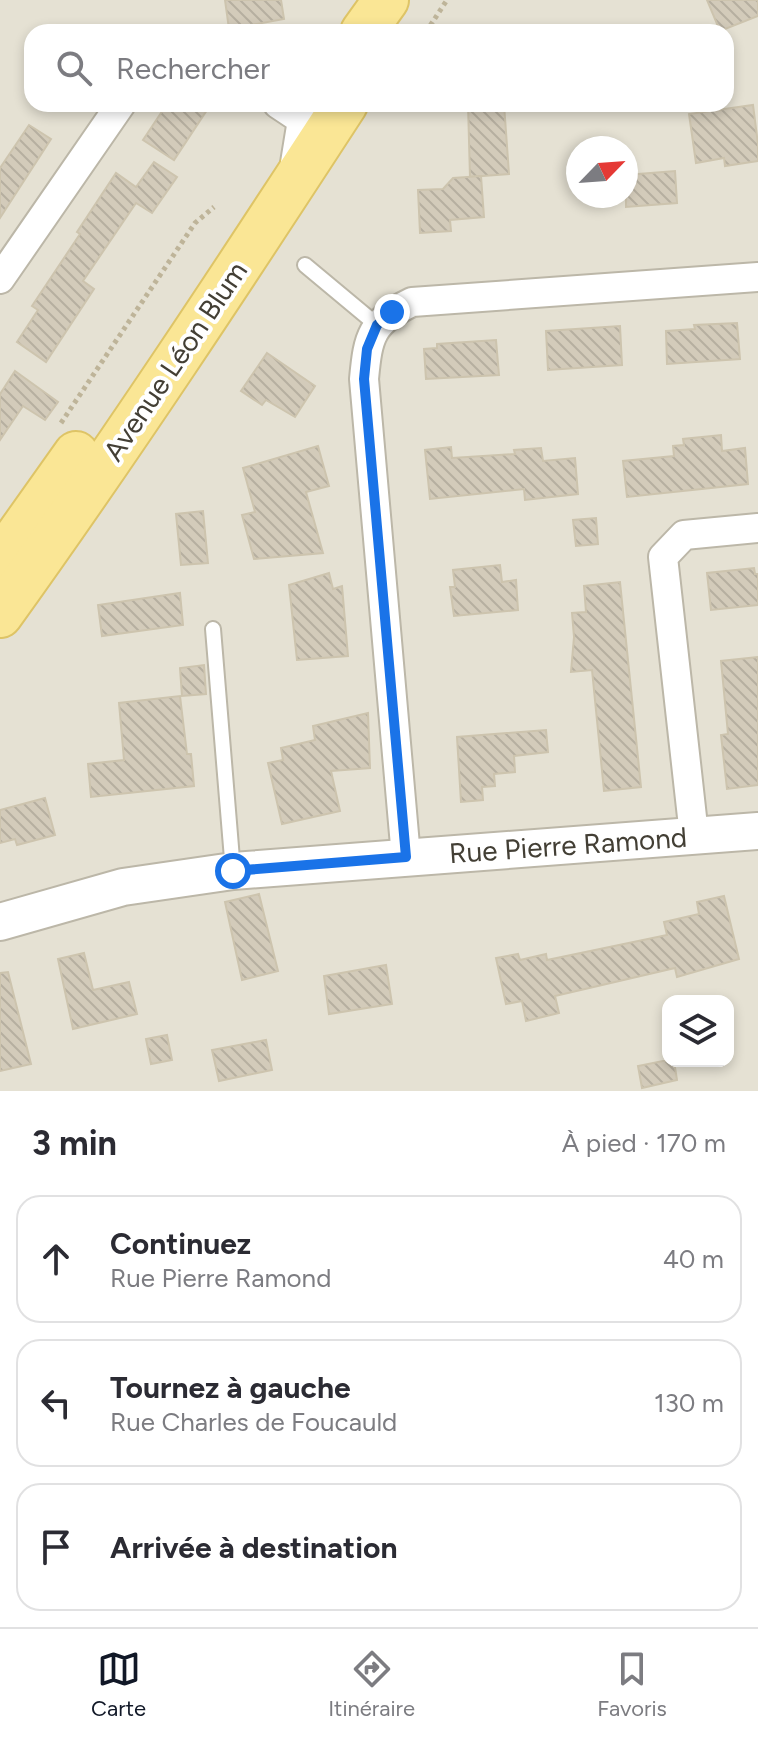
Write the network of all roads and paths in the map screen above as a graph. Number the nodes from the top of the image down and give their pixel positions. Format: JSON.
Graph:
{"nodes":[{"id":1,"x":386,"y":0,"type":"edge"},
{"id":2,"x":413,"y":0,"type":"edge"},
{"id":3,"x":447,"y":0,"type":"edge"},
{"id":4,"x":369,"y":24,"type":"edge"},
{"id":5,"x":397,"y":24,"type":"edge"},
{"id":6,"x":431,"y":24,"type":"edge"},
{"id":7,"x":115,"y":112,"type":"edge"},
{"id":8,"x":296,"y":112,"type":"edge"},
{"id":9,"x":298,"y":112,"type":"edge"},
{"id":10,"x":340,"y":112,"type":"edge"},
{"id":11,"x":291,"y":188,"type":"junction"},
{"id":12,"x":214,"y":207,"type":"dead end"},
{"id":13,"x":305,"y":265,"type":"dead end"},
{"id":14,"x":758,"y":277,"type":"edge"},
{"id":15,"x":0,"y":279,"type":"edge"},
{"id":16,"x":377,"y":325,"type":"junction"},
{"id":17,"x":54,"y":434,"type":"dead end"},
{"id":18,"x":758,"y":528,"type":"edge"},
{"id":19,"x":0,"y":561,"type":"edge"},
{"id":20,"x":0,"y":615,"type":"edge"},
{"id":21,"x":213,"y":629,"type":"dead end"},
{"id":22,"x":758,"y":831,"type":"edge"},
{"id":23,"x":694,"y":835,"type":"junction"},
{"id":24,"x":406,"y":857,"type":"junction"},
{"id":25,"x":233,"y":871,"type":"junction"},
{"id":26,"x":0,"y":922,"type":"edge"}],
"edges":[{"from":1,"to":4,"type":"main road"},
{"from":2,"to":5,"type":"main road"},
{"from":3,"to":6,"type":"path"},
{"from":7,"to":15,"type":"street"},
{"from":8,"to":19,"type":"main road","name":"Avenue Léon Blum"},
{"from":9,"to":11,"type":"street"},
{"from":10,"to":11,"type":"main road","name":"Avenue Léon Blum"},
{"from":11,"to":20,"type":"main road","name":"Avenue Léon Blum"},
{"from":12,"to":17,"type":"path"},
{"from":13,"to":16,"type":"lane"},
{"from":14,"to":16,"type":"street"},
{"from":16,"to":24,"type":"street"},
{"from":18,"to":23,"type":"street"},
{"from":21,"to":25,"type":"lane"},
{"from":22,"to":23,"type":"street","name":"Rue Pierre Ramond"},
{"from":23,"to":24,"type":"street","name":"Rue Pierre Ramond"},
{"from":24,"to":25,"type":"street","name":"Rue Pierre Ramond"},
{"from":25,"to":26,"type":"street","name":"Rue Pierre Ramond"}]}
